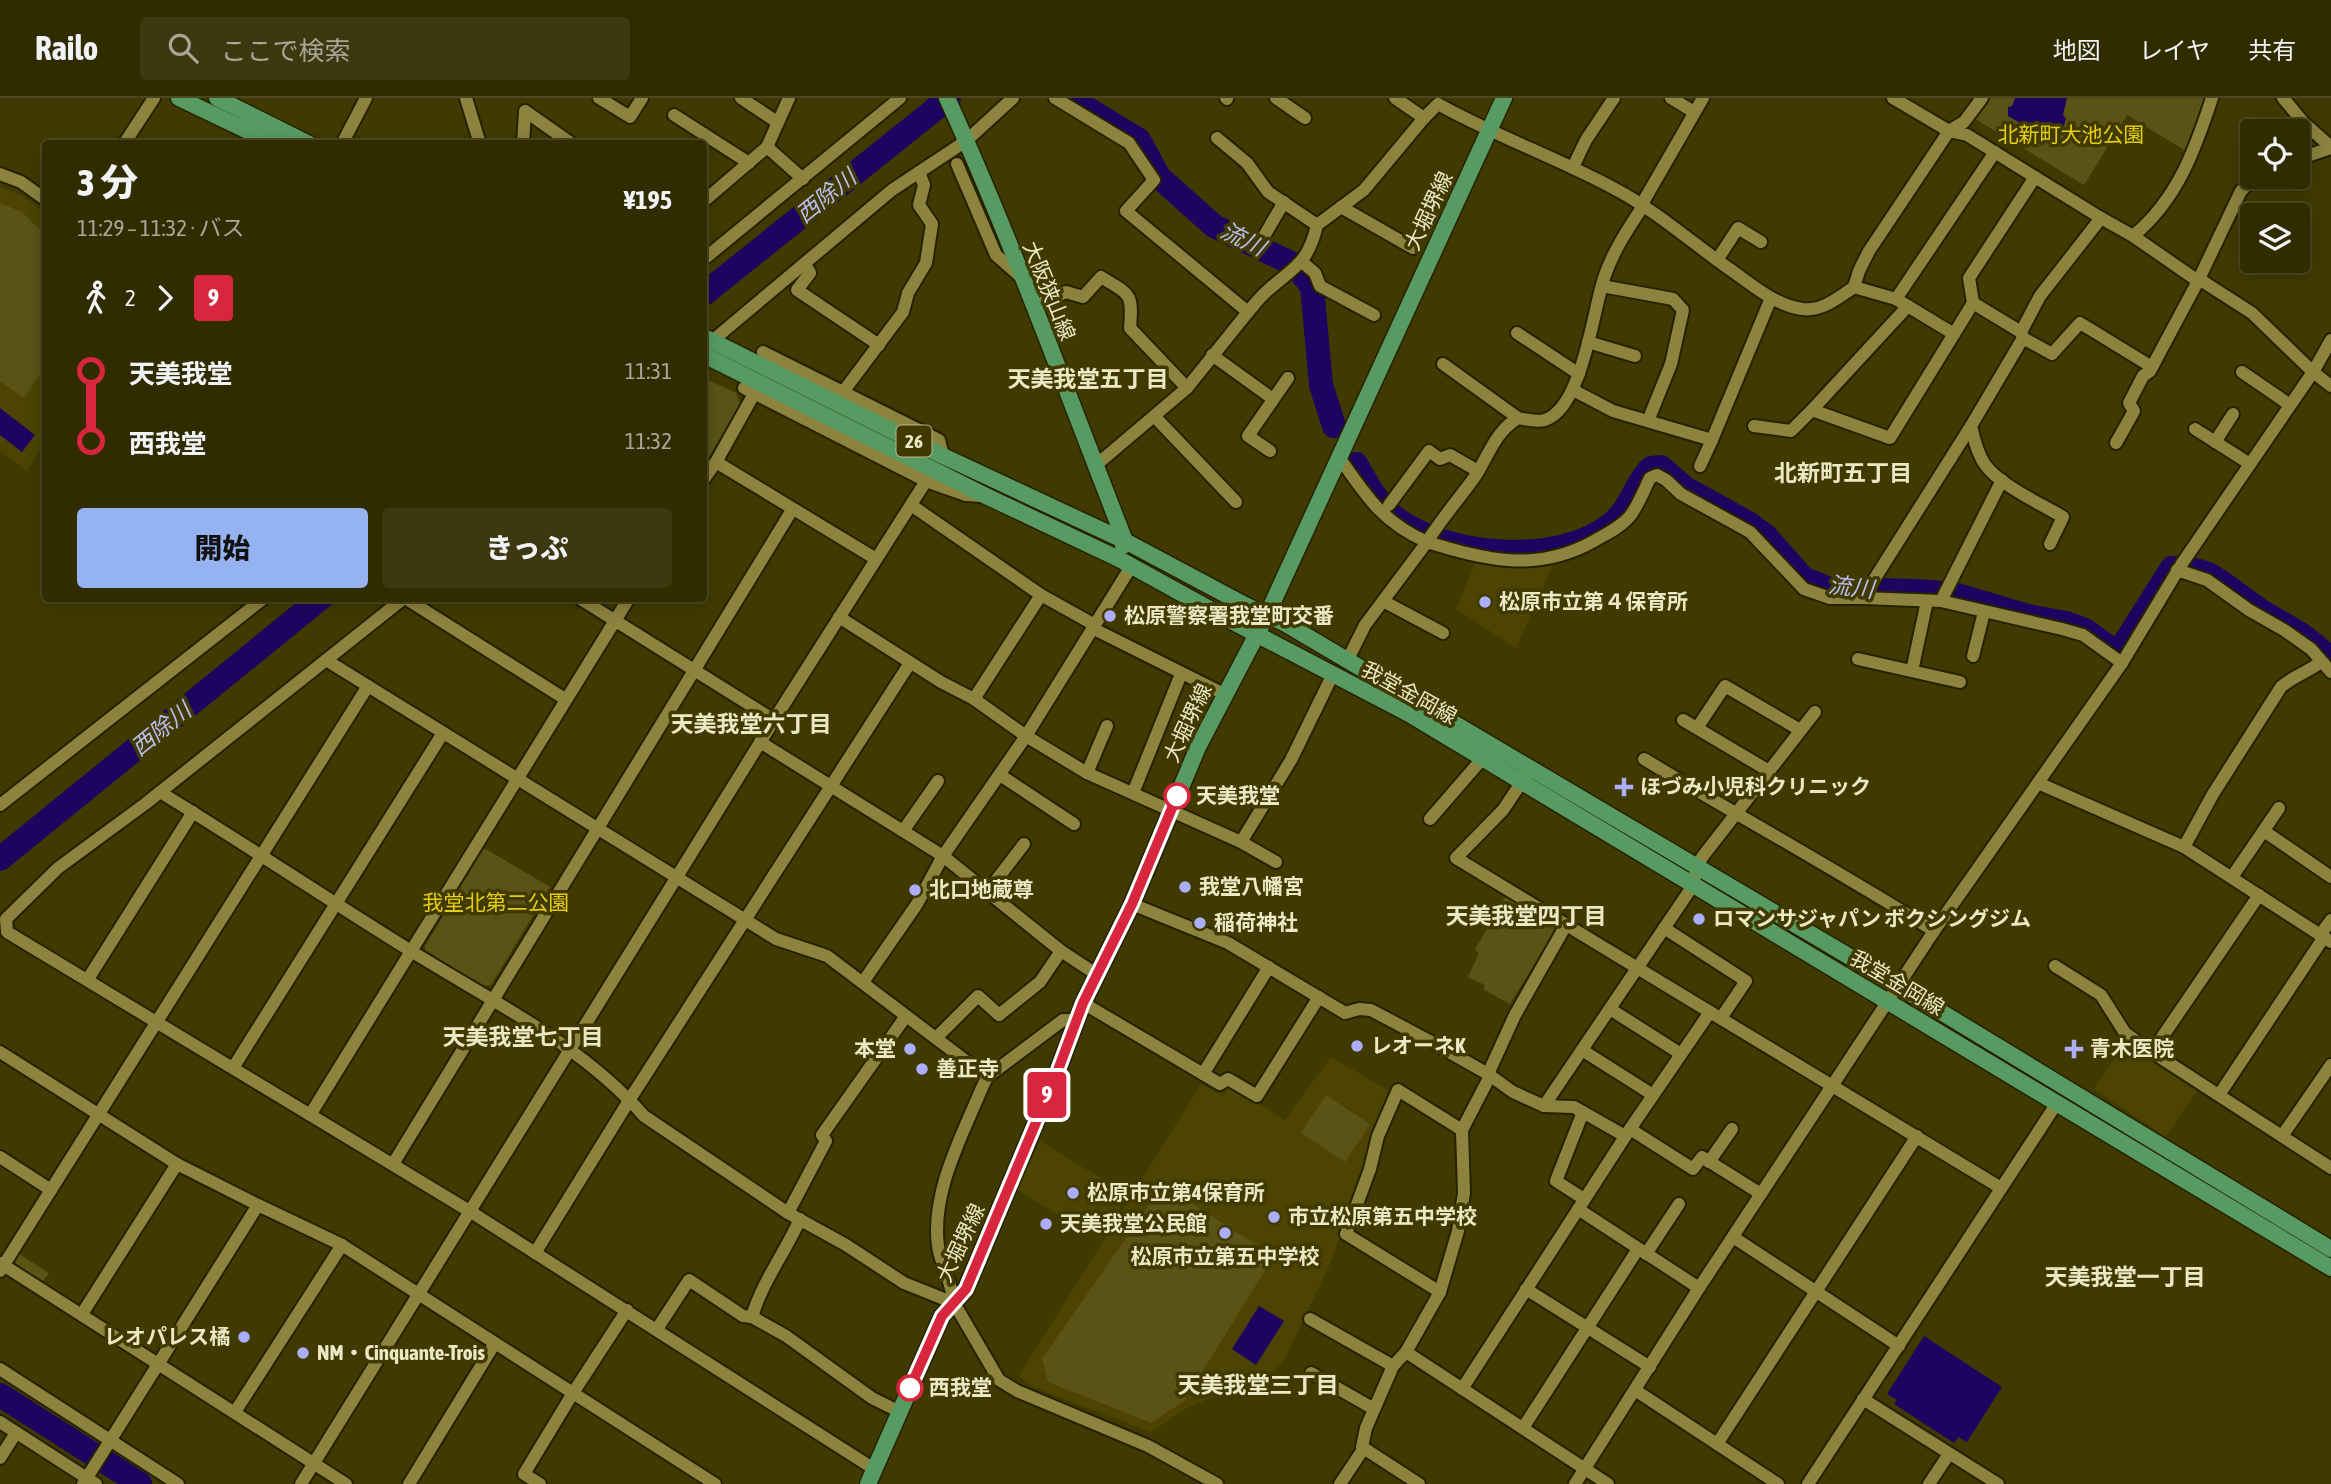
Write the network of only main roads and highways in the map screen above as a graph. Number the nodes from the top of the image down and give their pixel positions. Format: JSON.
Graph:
{"nodes":[{"id":1,"x":179,"y":98,"type":"edge"},
{"id":2,"x":217,"y":98,"type":"edge"},
{"id":3,"x":947,"y":98,"type":"edge"},
{"id":4,"x":1504,"y":98,"type":"edge"},
{"id":5,"x":267,"y":140,"type":"edge"},
{"id":6,"x":301,"y":140,"type":"edge"},
{"id":7,"x":707,"y":345,"type":"edge"},
{"id":8,"x":707,"y":345,"type":"edge"},
{"id":9,"x":1125,"y":541,"type":"junction"},
{"id":10,"x":1126,"y":562,"type":"junction"},
{"id":11,"x":1267,"y":615,"type":"junction"},
{"id":12,"x":1257,"y":634,"type":"junction"},
{"id":13,"x":1527,"y":775,"type":"junction"},
{"id":14,"x":2331,"y":1249,"type":"edge"},
{"id":15,"x":2331,"y":1268,"type":"edge"},
{"id":16,"x":871,"y":1477,"type":"edge"}],
"edges":[{"from":1,"to":5,"type":"main road"},
{"from":2,"to":6,"type":"main road"},
{"from":3,"to":9,"type":"main road","name":"大阪狭山線"},
{"from":4,"to":11,"type":"main road","name":"大堀堺線"},
{"from":7,"to":9,"type":"main road","number":"26"},
{"from":8,"to":10,"type":"main road","number":"26"},
{"from":9,"to":10,"type":"main road"},
{"from":9,"to":11,"type":"main road","number":"26"},
{"from":10,"to":12,"type":"main road","number":"26"},
{"from":11,"to":12,"type":"main road","name":"大堀堺線"},
{"from":11,"to":13,"type":"main road","name":"我堂金岡線"},
{"from":12,"to":13,"type":"main road","name":"我堂金岡線"},
{"from":12,"to":16,"type":"main road","name":"大堀堺線"},
{"from":13,"to":14,"type":"main road","name":"我堂金岡線"},
{"from":13,"to":15,"type":"main road","name":"我堂金岡線"}]}
